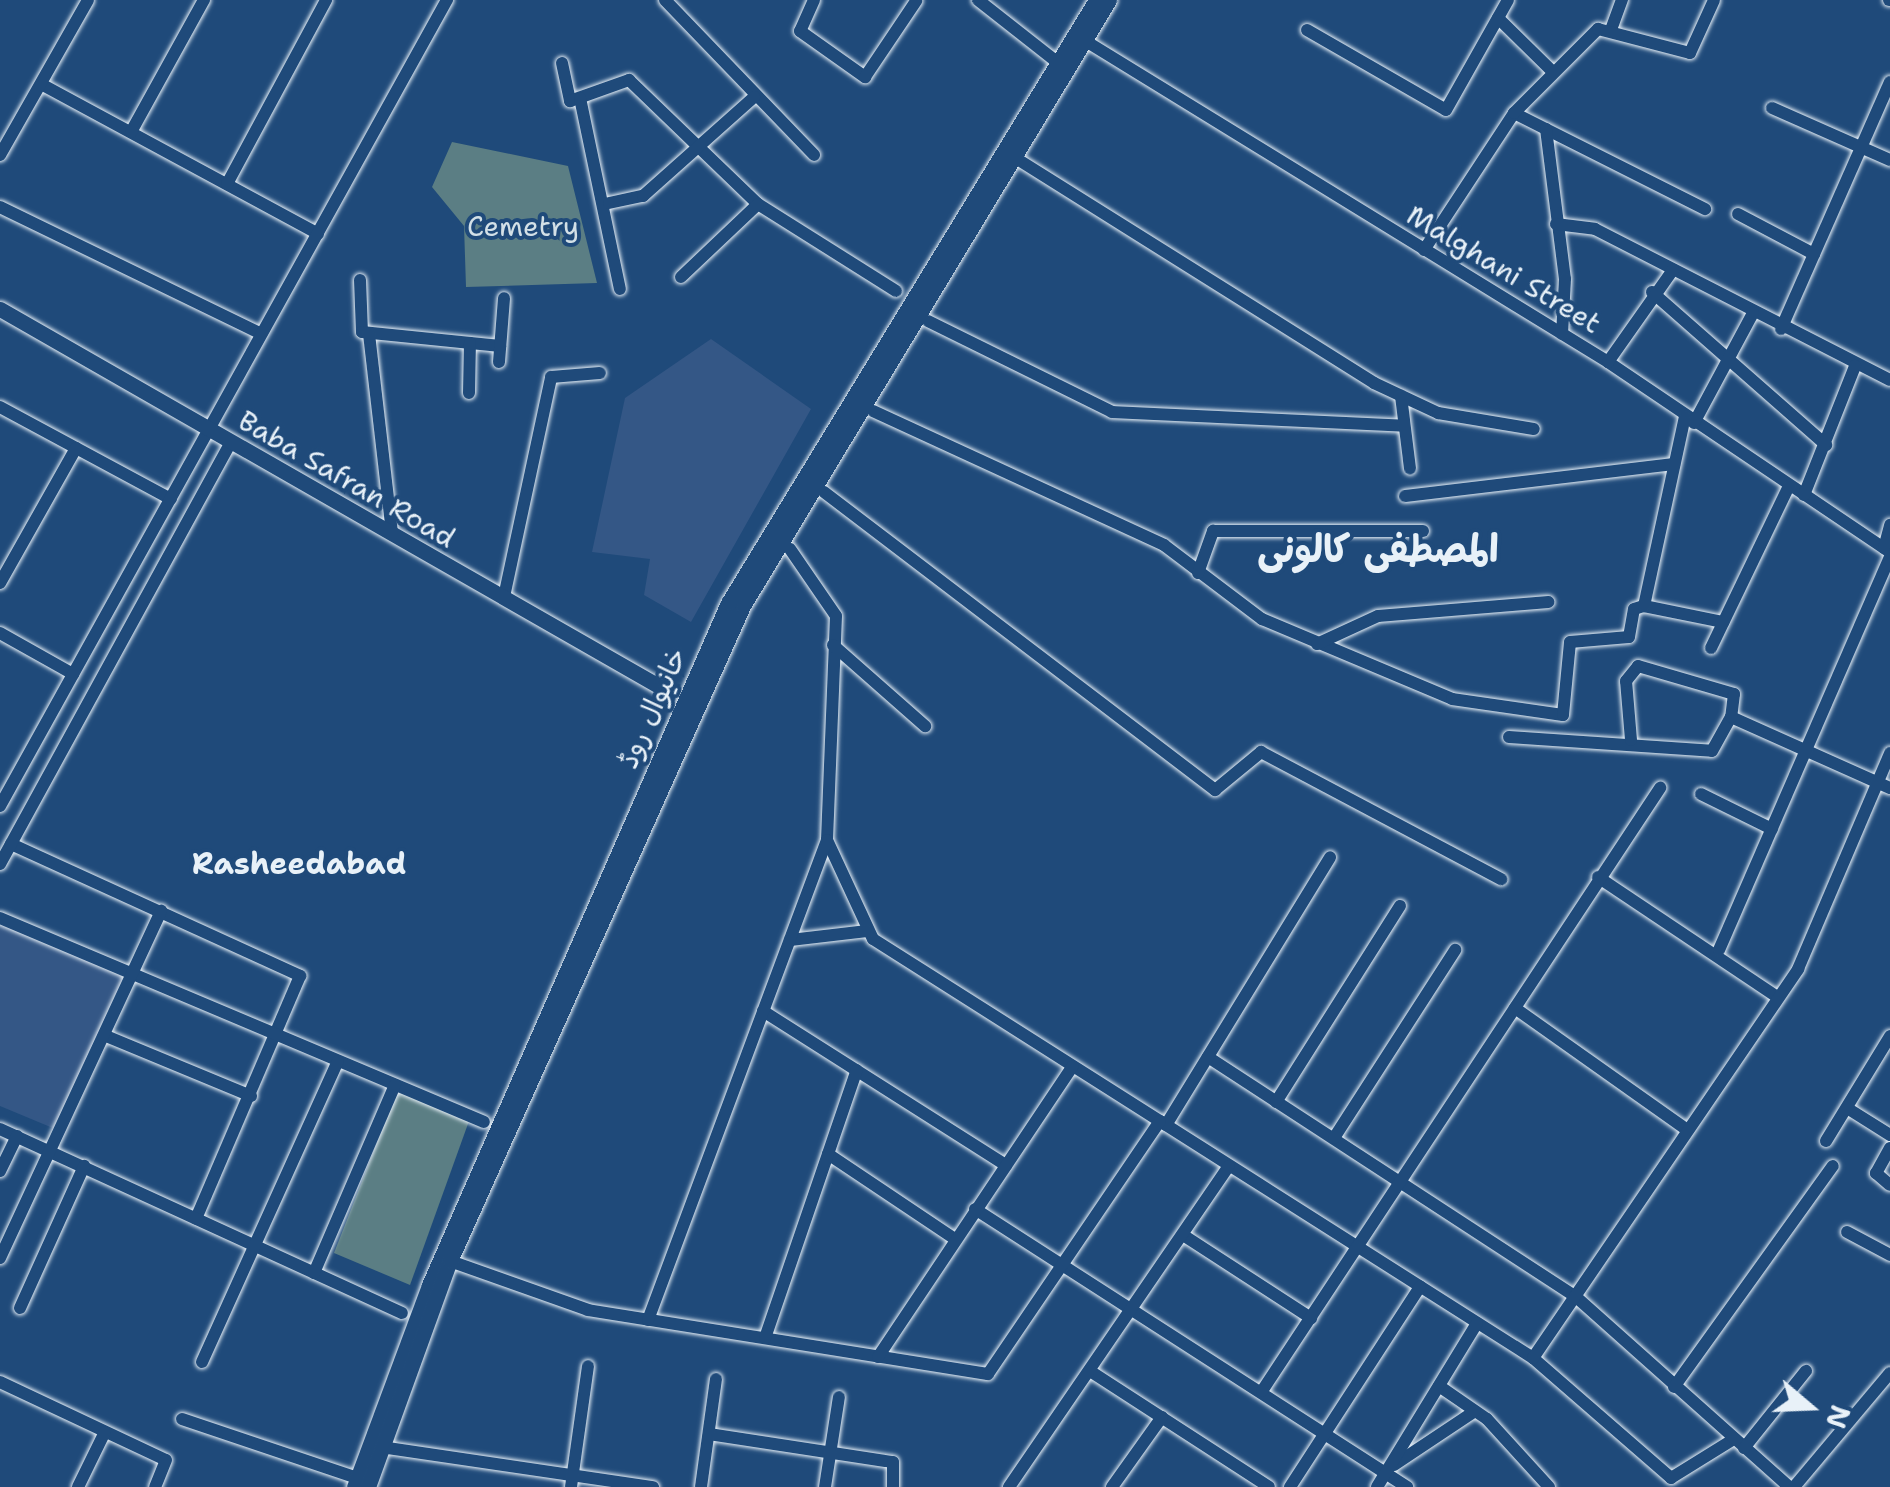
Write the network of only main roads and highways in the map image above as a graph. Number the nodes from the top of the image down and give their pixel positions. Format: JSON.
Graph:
{"nodes":[{"id":1,"x":1096,"y":0,"type":"edge"},
{"id":2,"x":1109,"y":0,"type":"edge"},
{"id":3,"x":0,"y":310,"type":"edge"},
{"id":4,"x":669,"y":692,"type":"dead end"},
{"id":5,"x":360,"y":1484,"type":"edge"}],
"edges":[{"from":1,"to":5,"type":"main road","name":"خانیوال روڈ"},
{"from":2,"to":5,"type":"main road","name":"خانیوال روڈ"},
{"from":3,"to":4,"type":"main road","name":"Baba Safran Road"}]}
